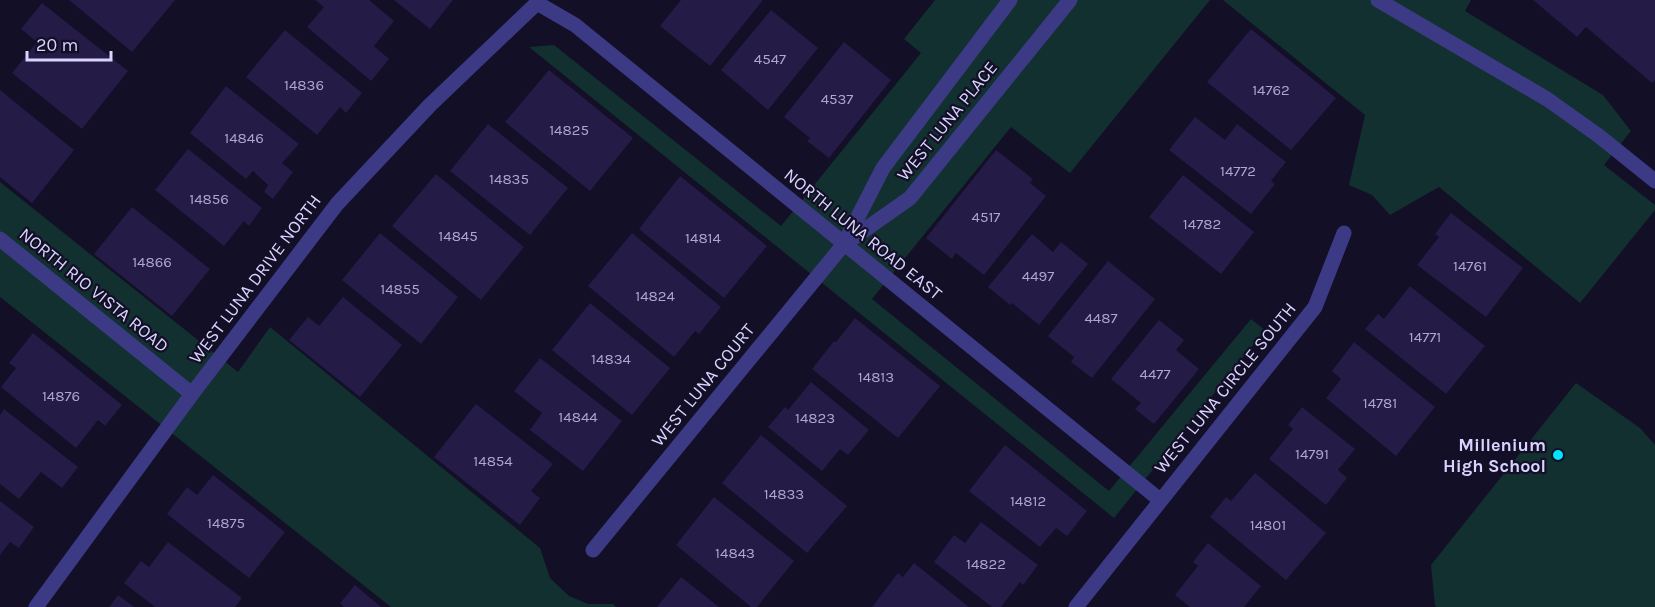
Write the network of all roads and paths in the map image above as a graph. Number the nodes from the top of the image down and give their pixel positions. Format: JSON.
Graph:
{"nodes":[{"id":1,"x":1010,"y":0,"type":"edge"},
{"id":2,"x":1070,"y":0,"type":"edge"},
{"id":3,"x":1378,"y":0,"type":"edge"},
{"id":4,"x":537,"y":3,"type":"joint"},
{"id":5,"x":1653,"y":176,"type":"edge"},
{"id":6,"x":1344,"y":233,"type":"dead end"},
{"id":7,"x":0,"y":239,"type":"edge"},
{"id":8,"x":844,"y":244,"type":"junction"},
{"id":9,"x":192,"y":394,"type":"junction"},
{"id":10,"x":1161,"y":500,"type":"junction"},
{"id":11,"x":593,"y":550,"type":"dead end"},
{"id":12,"x":36,"y":607,"type":"edge"},
{"id":13,"x":1076,"y":607,"type":"edge"}],
"edges":[{"from":1,"to":8,"type":"street","name":"WEST LUNA PLACE"},
{"from":2,"to":8,"type":"street","name":"WEST LUNA PLACE"},
{"from":3,"to":5,"type":"street"},
{"from":4,"to":8,"type":"street","name":"NORTH LUNA ROAD EAST"},
{"from":4,"to":9,"type":"street","name":"WEST LUNA DRIVE NORTH"},
{"from":6,"to":10,"type":"street","name":"WEST LUNA CIRCLE SOUTH"},
{"from":7,"to":9,"type":"street","name":"NORTH RIO VISTA ROAD"},
{"from":8,"to":10,"type":"street","name":"NORTH LUNA ROAD EAST"},
{"from":8,"to":11,"type":"street","name":"WEST LUNA COURT"},
{"from":9,"to":12,"type":"street","name":"WEST LUNA DRIVE NORTH"},
{"from":10,"to":13,"type":"street","name":"WEST LUNA CIRCLE SOUTH"}]}
